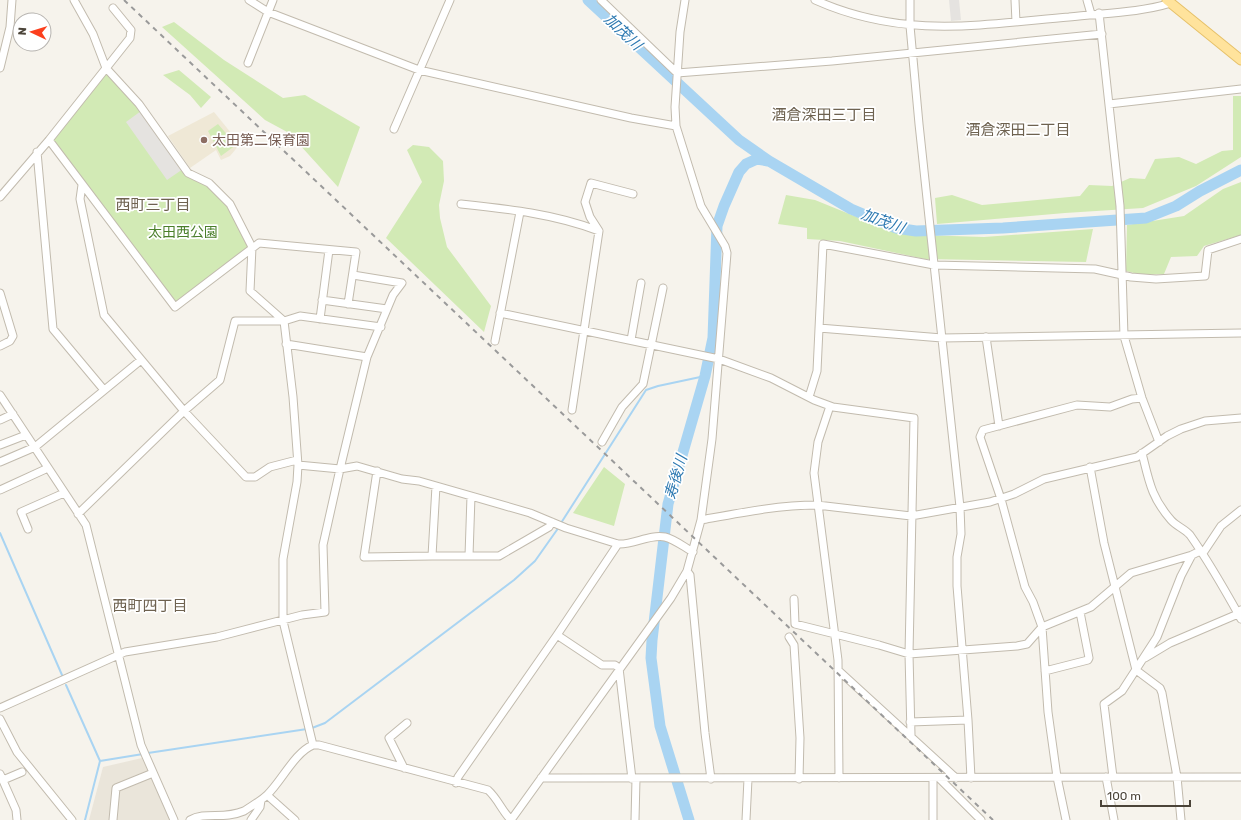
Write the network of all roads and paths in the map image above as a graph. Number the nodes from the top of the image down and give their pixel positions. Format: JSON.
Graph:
{"nodes":[{"id":1,"x":12,"y":0,"type":"edge"},
{"id":2,"x":74,"y":0,"type":"edge"},
{"id":3,"x":249,"y":0,"type":"edge"},
{"id":4,"x":273,"y":0,"type":"edge"},
{"id":5,"x":450,"y":0,"type":"edge"},
{"id":6,"x":601,"y":0,"type":"edge"},
{"id":7,"x":685,"y":0,"type":"edge"},
{"id":8,"x":815,"y":0,"type":"edge"},
{"id":9,"x":910,"y":0,"type":"edge"},
{"id":10,"x":1015,"y":0,"type":"edge"},
{"id":11,"x":1087,"y":0,"type":"edge"},
{"id":12,"x":1169,"y":2,"type":"edge"},
{"id":13,"x":113,"y":8,"type":"dead end"},
{"id":14,"x":268,"y":12,"type":"junction"},
{"id":15,"x":1095,"y":14,"type":"junction"},
{"id":16,"x":1016,"y":22,"type":"junction"},
{"id":17,"x":910,"y":26,"type":"junction"},
{"id":18,"x":1102,"y":34,"type":"junction"},
{"id":19,"x":913,"y":53,"type":"junction"},
{"id":20,"x":1241,"y":60,"type":"edge"},
{"id":21,"x":248,"y":63,"type":"dead end"},
{"id":22,"x":0,"y":68,"type":"edge"},
{"id":23,"x":106,"y":68,"type":"junction"},
{"id":24,"x":419,"y":70,"type":"junction"},
{"id":25,"x":677,"y":75,"type":"junction"},
{"id":26,"x":1241,"y":88,"type":"edge"},
{"id":27,"x":1109,"y":104,"type":"junction"},
{"id":28,"x":676,"y":126,"type":"junction"},
{"id":29,"x":394,"y":129,"type":"dead end"},
{"id":30,"x":49,"y":140,"type":"junction"},
{"id":31,"x":37,"y":152,"type":"junction"},
{"id":32,"x":82,"y":185,"type":"junction"},
{"id":33,"x":633,"y":194,"type":"dead end"},
{"id":34,"x":0,"y":197,"type":"edge"},
{"id":35,"x":461,"y":204,"type":"dead end"},
{"id":36,"x":520,"y":212,"type":"junction"},
{"id":37,"x":599,"y":231,"type":"junction"},
{"id":38,"x":1241,"y":239,"type":"edge"},
{"id":39,"x":252,"y":247,"type":"junction"},
{"id":40,"x":329,"y":250,"type":"junction"},
{"id":41,"x":934,"y":265,"type":"junction"},
{"id":42,"x":353,"y":275,"type":"junction"},
{"id":43,"x":1122,"y":276,"type":"junction"},
{"id":44,"x":641,"y":283,"type":"dead end"},
{"id":45,"x":663,"y":288,"type":"dead end"},
{"id":46,"x":0,"y":293,"type":"edge"},
{"id":47,"x":322,"y":300,"type":"junction"},
{"id":48,"x":348,"y":304,"type":"junction"},
{"id":49,"x":387,"y":309,"type":"junction"},
{"id":50,"x":500,"y":313,"type":"junction"},
{"id":51,"x":320,"y":319,"type":"junction"},
{"id":52,"x":284,"y":321,"type":"junction"},
{"id":53,"x":381,"y":327,"type":"junction"},
{"id":54,"x":819,"y":328,"type":"junction"},
{"id":55,"x":584,"y":331,"type":"junction"},
{"id":56,"x":1241,"y":333,"type":"edge"},
{"id":57,"x":1124,"y":336,"type":"junction"},
{"id":58,"x":986,"y":337,"type":"junction"},
{"id":59,"x":942,"y":338,"type":"junction"},
{"id":60,"x":630,"y":340,"type":"junction"},
{"id":61,"x":495,"y":341,"type":"dead end"},
{"id":62,"x":286,"y":344,"type":"junction"},
{"id":63,"x":652,"y":345,"type":"junction"},
{"id":64,"x":0,"y":346,"type":"edge"},
{"id":65,"x":367,"y":357,"type":"junction"},
{"id":66,"x":717,"y":358,"type":"junction"},
{"id":67,"x":141,"y":360,"type":"junction"},
{"id":68,"x":104,"y":390,"type":"junction"},
{"id":69,"x":0,"y":395,"type":"edge"},
{"id":70,"x":808,"y":397,"type":"junction"},
{"id":71,"x":1142,"y":398,"type":"junction"},
{"id":72,"x":830,"y":406,"type":"junction"},
{"id":73,"x":572,"y":410,"type":"dead end"},
{"id":74,"x":184,"y":411,"type":"junction"},
{"id":75,"x":13,"y":414,"type":"junction"},
{"id":76,"x":1241,"y":418,"type":"edge"},
{"id":77,"x":0,"y":420,"type":"edge"},
{"id":78,"x":999,"y":426,"type":"junction"},
{"id":79,"x":26,"y":435,"type":"junction"},
{"id":80,"x":602,"y":442,"type":"dead end"},
{"id":81,"x":1159,"y":442,"type":"junction"},
{"id":82,"x":0,"y":445,"type":"edge"},
{"id":83,"x":34,"y":447,"type":"junction"},
{"id":84,"x":1142,"y":453,"type":"junction"},
{"id":85,"x":0,"y":462,"type":"edge"},
{"id":86,"x":297,"y":462,"type":"junction"},
{"id":87,"x":1090,"y":467,"type":"junction"},
{"id":88,"x":48,"y":468,"type":"junction"},
{"id":89,"x":340,"y":469,"type":"junction"},
{"id":90,"x":376,"y":471,"type":"junction"},
{"id":91,"x":436,"y":486,"type":"junction"},
{"id":92,"x":0,"y":490,"type":"edge"},
{"id":93,"x":64,"y":493,"type":"junction"},
{"id":94,"x":471,"y":496,"type":"junction"},
{"id":95,"x":1001,"y":499,"type":"junction"},
{"id":96,"x":817,"y":505,"type":"junction"},
{"id":97,"x":960,"y":507,"type":"junction"},
{"id":98,"x":1241,"y":510,"type":"edge"},
{"id":99,"x":78,"y":514,"type":"junction"},
{"id":100,"x":911,"y":516,"type":"junction"},
{"id":101,"x":701,"y":520,"type":"junction"},
{"id":102,"x":554,"y":523,"type":"junction"},
{"id":103,"x":28,"y":529,"type":"dead end"},
{"id":104,"x":618,"y":544,"type":"junction"},
{"id":105,"x":693,"y":552,"type":"junction"},
{"id":106,"x":1201,"y":552,"type":"junction"},
{"id":107,"x":1192,"y":555,"type":"junction"},
{"id":108,"x":432,"y":556,"type":"junction"},
{"id":109,"x":469,"y":556,"type":"junction"},
{"id":110,"x":687,"y":571,"type":"junction"},
{"id":111,"x":1115,"y":585,"type":"junction"},
{"id":112,"x":794,"y":599,"type":"dead end"},
{"id":113,"x":1080,"y":612,"type":"junction"},
{"id":114,"x":1240,"y":614,"type":"edge"},
{"id":115,"x":283,"y":621,"type":"junction"},
{"id":116,"x":1042,"y":626,"type":"junction"},
{"id":117,"x":835,"y":633,"type":"junction"},
{"id":118,"x":557,"y":635,"type":"junction"},
{"id":119,"x":789,"y":637,"type":"dead end"},
{"id":120,"x":963,"y":650,"type":"junction"},
{"id":121,"x":909,"y":654,"type":"junction"},
{"id":122,"x":119,"y":656,"type":"junction"},
{"id":123,"x":1143,"y":659,"type":"junction"},
{"id":124,"x":619,"y":668,"type":"junction"},
{"id":125,"x":838,"y":670,"type":"junction"},
{"id":126,"x":1136,"y":670,"type":"junction"},
{"id":127,"x":1045,"y":671,"type":"junction"},
{"id":128,"x":0,"y":708,"type":"edge"},
{"id":129,"x":0,"y":719,"type":"edge"},
{"id":130,"x":968,"y":720,"type":"junction"},
{"id":131,"x":910,"y":722,"type":"junction"},
{"id":132,"x":407,"y":723,"type":"dead end"},
{"id":133,"x":911,"y":735,"type":"junction"},
{"id":134,"x":313,"y":745,"type":"junction"},
{"id":135,"x":404,"y":768,"type":"junction"},
{"id":136,"x":22,"y":772,"type":"dead end"},
{"id":137,"x":153,"y":773,"type":"junction"},
{"id":138,"x":1,"y":777,"type":"edge"},
{"id":139,"x":1057,"y":777,"type":"junction"},
{"id":140,"x":1110,"y":777,"type":"junction"},
{"id":141,"x":1177,"y":777,"type":"junction"},
{"id":142,"x":1241,"y":777,"type":"edge"},
{"id":143,"x":541,"y":778,"type":"junction"},
{"id":144,"x":839,"y":778,"type":"junction"},
{"id":145,"x":936,"y":778,"type":"junction"},
{"id":146,"x":956,"y":778,"type":"junction"},
{"id":147,"x":971,"y":778,"type":"junction"},
{"id":148,"x":634,"y":779,"type":"junction"},
{"id":149,"x":711,"y":779,"type":"junction"},
{"id":150,"x":748,"y":779,"type":"junction"},
{"id":151,"x":799,"y":779,"type":"junction"},
{"id":152,"x":456,"y":783,"type":"junction"},
{"id":153,"x":267,"y":795,"type":"junction"},
{"id":154,"x":261,"y":800,"type":"junction"},
{"id":155,"x":224,"y":819,"type":"edge"},
{"id":156,"x":17,"y":820,"type":"edge"},
{"id":157,"x":72,"y":820,"type":"edge"},
{"id":158,"x":113,"y":820,"type":"edge"},
{"id":159,"x":174,"y":820,"type":"edge"},
{"id":160,"x":190,"y":820,"type":"edge"},
{"id":161,"x":251,"y":820,"type":"edge"},
{"id":162,"x":295,"y":820,"type":"edge"},
{"id":163,"x":511,"y":820,"type":"edge"},
{"id":164,"x":635,"y":820,"type":"edge"},
{"id":165,"x":746,"y":820,"type":"edge"},
{"id":166,"x":933,"y":820,"type":"edge"},
{"id":167,"x":982,"y":820,"type":"edge"},
{"id":168,"x":1066,"y":820,"type":"edge"},
{"id":169,"x":1114,"y":820,"type":"edge"},
{"id":170,"x":1181,"y":820,"type":"edge"}],
"edges":[{"from":1,"to":22,"type":"street"},
{"from":2,"to":23,"type":"street"},
{"from":3,"to":14,"type":"street"},
{"from":4,"to":14,"type":"street"},
{"from":5,"to":24,"type":"street"},
{"from":6,"to":25,"type":"street"},
{"from":7,"to":25,"type":"street"},
{"from":8,"to":17,"type":"street"},
{"from":9,"to":17,"type":"street"},
{"from":10,"to":16,"type":"street"},
{"from":11,"to":15,"type":"street"},
{"from":12,"to":15,"type":"street"},
{"from":12,"to":20,"type":"main road"},
{"from":13,"to":23,"type":"street"},
{"from":14,"to":21,"type":"street"},
{"from":14,"to":24,"type":"street"},
{"from":15,"to":16,"type":"street"},
{"from":15,"to":18,"type":"street"},
{"from":16,"to":17,"type":"street"},
{"from":17,"to":19,"type":"street"},
{"from":18,"to":19,"type":"street"},
{"from":18,"to":27,"type":"street"},
{"from":19,"to":25,"type":"street"},
{"from":19,"to":41,"type":"street"},
{"from":23,"to":30,"type":"street"},
{"from":23,"to":39,"type":"street"},
{"from":24,"to":28,"type":"street"},
{"from":24,"to":29,"type":"street"},
{"from":25,"to":28,"type":"street"},
{"from":26,"to":27,"type":"street"},
{"from":27,"to":43,"type":"street"},
{"from":28,"to":66,"type":"street"},
{"from":30,"to":31,"type":"street"},
{"from":30,"to":32,"type":"street"},
{"from":31,"to":34,"type":"street"},
{"from":31,"to":68,"type":"street"},
{"from":32,"to":39,"type":"street"},
{"from":32,"to":67,"type":"street"},
{"from":33,"to":37,"type":"street"},
{"from":35,"to":36,"type":"street"},
{"from":36,"to":37,"type":"street"},
{"from":36,"to":50,"type":"street"},
{"from":37,"to":55,"type":"street"},
{"from":38,"to":43,"type":"street"},
{"from":39,"to":40,"type":"street"},
{"from":39,"to":52,"type":"street"},
{"from":40,"to":42,"type":"street"},
{"from":40,"to":47,"type":"street"},
{"from":41,"to":43,"type":"street"},
{"from":41,"to":54,"type":"street"},
{"from":41,"to":59,"type":"street"},
{"from":42,"to":48,"type":"street"},
{"from":42,"to":49,"type":"street"},
{"from":43,"to":57,"type":"street"},
{"from":44,"to":60,"type":"street"},
{"from":45,"to":63,"type":"street"},
{"from":46,"to":64,"type":"street"},
{"from":47,"to":48,"type":"street"},
{"from":47,"to":51,"type":"street"},
{"from":48,"to":49,"type":"street"},
{"from":49,"to":53,"type":"street"},
{"from":50,"to":55,"type":"street"},
{"from":50,"to":61,"type":"street"},
{"from":51,"to":52,"type":"street"},
{"from":51,"to":53,"type":"street"},
{"from":52,"to":62,"type":"street"},
{"from":52,"to":74,"type":"street"},
{"from":53,"to":65,"type":"street"},
{"from":54,"to":59,"type":"street"},
{"from":54,"to":70,"type":"street"},
{"from":55,"to":60,"type":"street"},
{"from":55,"to":73,"type":"street"},
{"from":56,"to":57,"type":"street"},
{"from":57,"to":58,"type":"street"},
{"from":57,"to":71,"type":"street"},
{"from":58,"to":59,"type":"street"},
{"from":58,"to":78,"type":"street"},
{"from":59,"to":97,"type":"street"},
{"from":60,"to":63,"type":"street"},
{"from":62,"to":65,"type":"street"},
{"from":62,"to":86,"type":"street"},
{"from":63,"to":66,"type":"street"},
{"from":63,"to":80,"type":"street"},
{"from":65,"to":89,"type":"street"},
{"from":66,"to":70,"type":"street"},
{"from":66,"to":101,"type":"street"},
{"from":67,"to":68,"type":"street"},
{"from":67,"to":74,"type":"street"},
{"from":68,"to":83,"type":"street"},
{"from":69,"to":75,"type":"street"},
{"from":70,"to":72,"type":"street"},
{"from":71,"to":78,"type":"street"},
{"from":71,"to":81,"type":"street"},
{"from":72,"to":96,"type":"street"},
{"from":72,"to":100,"type":"street"},
{"from":74,"to":86,"type":"street"},
{"from":74,"to":99,"type":"street"},
{"from":75,"to":77,"type":"street"},
{"from":75,"to":79,"type":"street"},
{"from":76,"to":81,"type":"street"},
{"from":78,"to":95,"type":"street"},
{"from":79,"to":82,"type":"street"},
{"from":79,"to":83,"type":"street"},
{"from":81,"to":84,"type":"street"},
{"from":83,"to":85,"type":"street"},
{"from":83,"to":88,"type":"street"},
{"from":84,"to":87,"type":"street"},
{"from":84,"to":106,"type":"street"},
{"from":86,"to":89,"type":"street"},
{"from":86,"to":115,"type":"street"},
{"from":87,"to":95,"type":"street"},
{"from":87,"to":111,"type":"street"},
{"from":88,"to":92,"type":"street"},
{"from":88,"to":93,"type":"street"},
{"from":89,"to":90,"type":"street"},
{"from":89,"to":115,"type":"street"},
{"from":90,"to":91,"type":"street"},
{"from":90,"to":108,"type":"street"},
{"from":91,"to":94,"type":"street"},
{"from":91,"to":108,"type":"street"},
{"from":93,"to":99,"type":"street"},
{"from":93,"to":103,"type":"street"},
{"from":94,"to":102,"type":"street"},
{"from":94,"to":109,"type":"street"},
{"from":95,"to":97,"type":"street"},
{"from":95,"to":116,"type":"street"},
{"from":96,"to":100,"type":"street"},
{"from":96,"to":101,"type":"street"},
{"from":96,"to":117,"type":"street"},
{"from":97,"to":100,"type":"street"},
{"from":97,"to":120,"type":"street"},
{"from":98,"to":106,"type":"street"},
{"from":99,"to":122,"type":"street"},
{"from":100,"to":121,"type":"street"},
{"from":101,"to":105,"type":"street"},
{"from":102,"to":104,"type":"street"},
{"from":102,"to":109,"type":"street"},
{"from":104,"to":105,"type":"street"},
{"from":104,"to":118,"type":"street"},
{"from":105,"to":110,"type":"street"},
{"from":106,"to":107,"type":"street"},
{"from":106,"to":114,"type":"street"},
{"from":107,"to":111,"type":"street"},
{"from":107,"to":123,"type":"street"},
{"from":108,"to":109,"type":"street"},
{"from":110,"to":124,"type":"street"},
{"from":110,"to":149,"type":"street"},
{"from":111,"to":113,"type":"street"},
{"from":111,"to":126,"type":"street"},
{"from":112,"to":117,"type":"street"},
{"from":113,"to":116,"type":"street"},
{"from":113,"to":127,"type":"street"},
{"from":114,"to":123,"type":"street"},
{"from":115,"to":122,"type":"street"},
{"from":115,"to":134,"type":"street"},
{"from":116,"to":120,"type":"street"},
{"from":116,"to":127,"type":"street"},
{"from":117,"to":121,"type":"street"},
{"from":117,"to":125,"type":"street"},
{"from":118,"to":124,"type":"street"},
{"from":118,"to":152,"type":"street"},
{"from":119,"to":151,"type":"street"},
{"from":120,"to":121,"type":"street"},
{"from":120,"to":130,"type":"street"},
{"from":121,"to":131,"type":"street"},
{"from":122,"to":128,"type":"street"},
{"from":122,"to":137,"type":"street"},
{"from":123,"to":126,"type":"street"},
{"from":124,"to":143,"type":"street"},
{"from":124,"to":148,"type":"street"},
{"from":125,"to":133,"type":"street"},
{"from":125,"to":144,"type":"street"},
{"from":126,"to":140,"type":"street"},
{"from":126,"to":141,"type":"street"},
{"from":127,"to":139,"type":"street"},
{"from":129,"to":157,"type":"street"},
{"from":130,"to":131,"type":"street"},
{"from":130,"to":147,"type":"street"},
{"from":131,"to":133,"type":"street"},
{"from":132,"to":135,"type":"street"},
{"from":133,"to":146,"type":"street"},
{"from":134,"to":135,"type":"street"},
{"from":134,"to":153,"type":"street"},
{"from":135,"to":152,"type":"street"},
{"from":136,"to":138,"type":"street"},
{"from":137,"to":158,"type":"street"},
{"from":137,"to":159,"type":"street"},
{"from":138,"to":156,"type":"street"},
{"from":139,"to":140,"type":"street"},
{"from":139,"to":147,"type":"street"},
{"from":139,"to":168,"type":"street"},
{"from":140,"to":141,"type":"street"},
{"from":140,"to":169,"type":"street"},
{"from":141,"to":142,"type":"street"},
{"from":141,"to":170,"type":"street"},
{"from":143,"to":148,"type":"street"},
{"from":143,"to":163,"type":"street"},
{"from":144,"to":145,"type":"street"},
{"from":144,"to":151,"type":"street"},
{"from":145,"to":146,"type":"street"},
{"from":145,"to":166,"type":"street"},
{"from":145,"to":167,"type":"street"},
{"from":146,"to":147,"type":"street"},
{"from":148,"to":149,"type":"street"},
{"from":148,"to":164,"type":"street"},
{"from":149,"to":150,"type":"street"},
{"from":150,"to":151,"type":"street"},
{"from":150,"to":165,"type":"street"},
{"from":152,"to":163,"type":"street"},
{"from":153,"to":154,"type":"street"},
{"from":153,"to":162,"type":"street"},
{"from":154,"to":155,"type":"street"},
{"from":154,"to":161,"type":"street"},
{"from":155,"to":160,"type":"street"}]}
